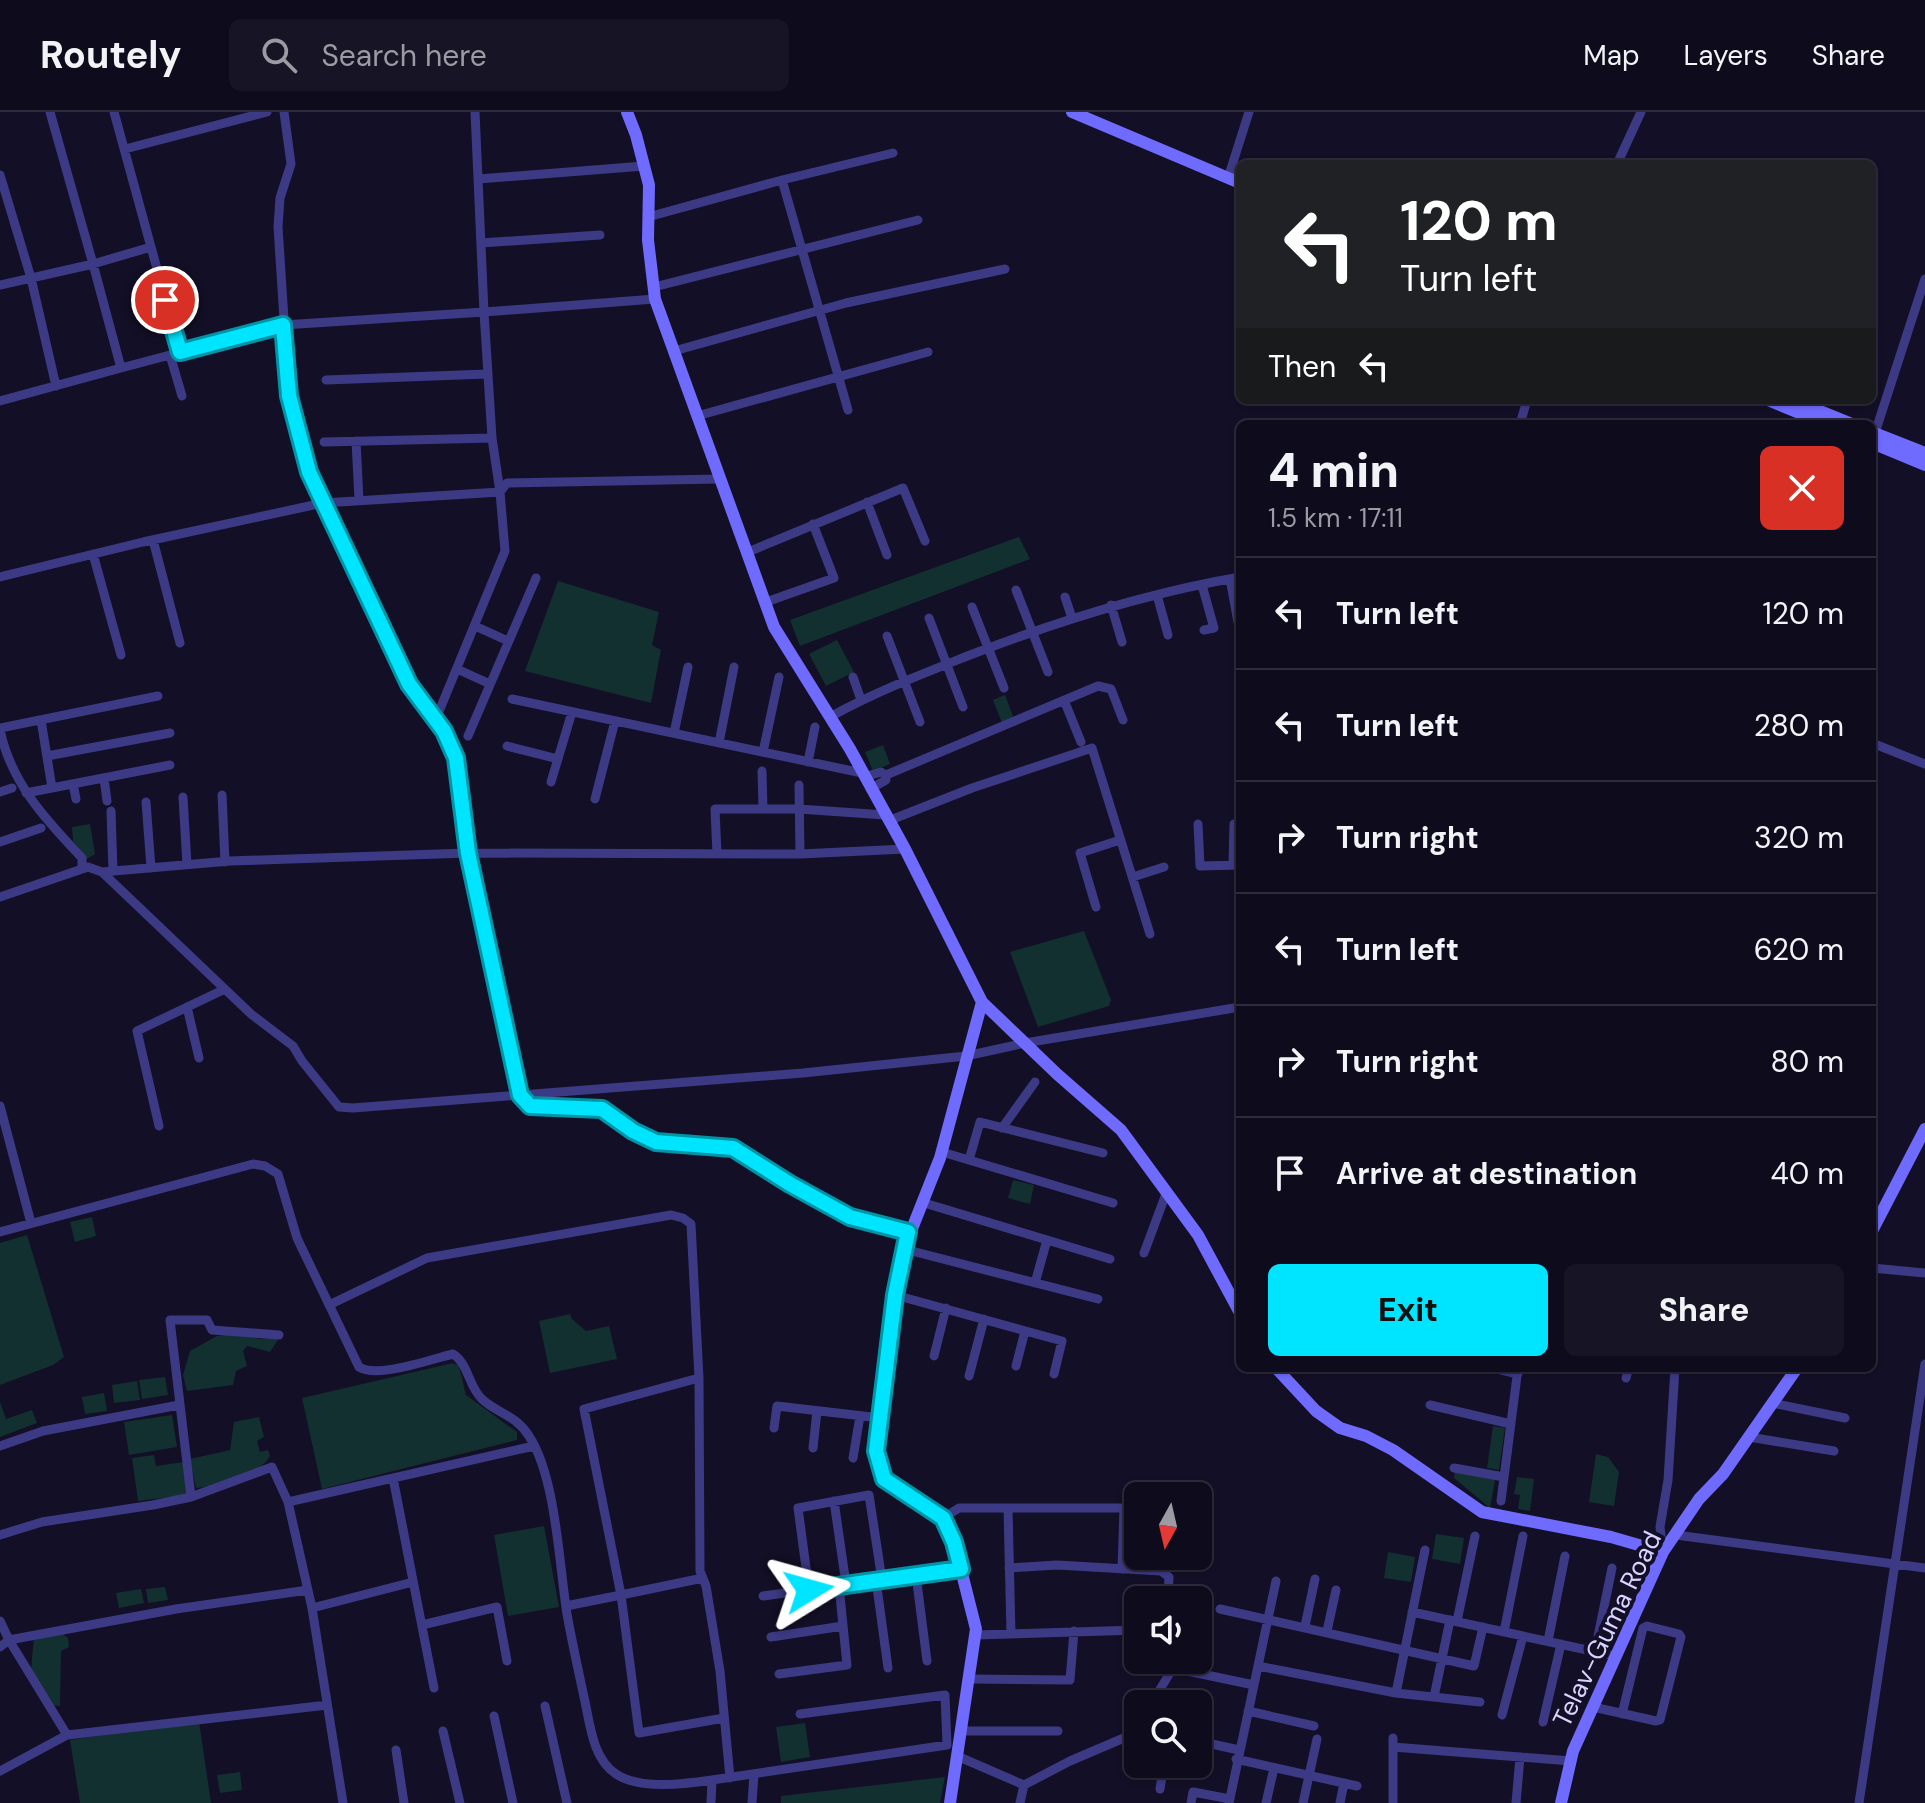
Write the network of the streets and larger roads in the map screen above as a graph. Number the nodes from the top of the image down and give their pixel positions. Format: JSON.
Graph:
{"nodes":[{"id":1,"x":50,"y":112,"type":"edge"},
{"id":2,"x":114,"y":112,"type":"edge"},
{"id":3,"x":267,"y":112,"type":"edge"},
{"id":4,"x":284,"y":112,"type":"edge"},
{"id":5,"x":475,"y":112,"type":"edge"},
{"id":6,"x":627,"y":112,"type":"edge"},
{"id":7,"x":1072,"y":112,"type":"edge"},
{"id":8,"x":1093,"y":112,"type":"edge"},
{"id":9,"x":1249,"y":112,"type":"edge"},
{"id":10,"x":1641,"y":112,"type":"edge"},
{"id":11,"x":125,"y":149,"type":"junction"},
{"id":12,"x":893,"y":153,"type":"dead end"},
{"id":13,"x":1238,"y":160,"type":"edge"},
{"id":14,"x":1619,"y":160,"type":"edge"},
{"id":15,"x":644,"y":166,"type":"junction"},
{"id":16,"x":0,"y":175,"type":"edge"},
{"id":17,"x":1235,"y":176,"type":"edge"},
{"id":18,"x":478,"y":179,"type":"junction"},
{"id":19,"x":782,"y":180,"type":"junction"},
{"id":20,"x":648,"y":217,"type":"junction"},
{"id":21,"x":918,"y":220,"type":"dead end"},
{"id":22,"x":600,"y":235,"type":"dead end"},
{"id":23,"x":481,"y":243,"type":"junction"},
{"id":24,"x":151,"y":247,"type":"junction"},
{"id":25,"x":800,"y":248,"type":"junction"},
{"id":26,"x":93,"y":264,"type":"junction"},
{"id":27,"x":1005,"y":269,"type":"dead end"},
{"id":28,"x":31,"y":278,"type":"junction"},
{"id":29,"x":1925,"y":279,"type":"edge"},
{"id":30,"x":0,"y":285,"type":"edge"},
{"id":31,"x":655,"y":293,"type":"junction"},
{"id":32,"x":819,"y":311,"type":"junction"},
{"id":33,"x":484,"y":312,"type":"junction"},
{"id":34,"x":283,"y":325,"type":"junction"},
{"id":35,"x":674,"y":351,"type":"junction"},
{"id":36,"x":928,"y":352,"type":"dead end"},
{"id":37,"x":175,"y":354,"type":"junction"},
{"id":38,"x":121,"y":368,"type":"junction"},
{"id":39,"x":487,"y":374,"type":"junction"},
{"id":40,"x":837,"y":377,"type":"junction"},
{"id":41,"x":326,"y":380,"type":"dead end"},
{"id":42,"x":56,"y":386,"type":"junction"},
{"id":43,"x":182,"y":396,"type":"dead end"},
{"id":44,"x":0,"y":401,"type":"edge"},
{"id":45,"x":1778,"y":404,"type":"edge"},
{"id":46,"x":1803,"y":404,"type":"edge"},
{"id":47,"x":848,"y":410,"type":"dead end"},
{"id":48,"x":697,"y":416,"type":"junction"},
{"id":49,"x":1816,"y":420,"type":"edge"},
{"id":50,"x":1842,"y":420,"type":"edge"},
{"id":51,"x":1876,"y":429,"type":"edge"},
{"id":52,"x":492,"y":438,"type":"junction"},
{"id":53,"x":1876,"y":439,"type":"edge"},
{"id":54,"x":1876,"y":440,"type":"edge"},
{"id":55,"x":356,"y":441,"type":"junction"},
{"id":56,"x":324,"y":442,"type":"dead end"},
{"id":57,"x":1925,"y":453,"type":"edge"},
{"id":58,"x":1925,"y":465,"type":"edge"},
{"id":59,"x":720,"y":479,"type":"junction"},
{"id":60,"x":500,"y":492,"type":"junction"},
{"id":61,"x":359,"y":500,"type":"junction"},
{"id":62,"x":867,"y":502,"type":"junction"},
{"id":63,"x":323,"y":503,"type":"junction"},
{"id":64,"x":813,"y":524,"type":"junction"},
{"id":65,"x":153,"y":540,"type":"junction"},
{"id":66,"x":925,"y":541,"type":"dead end"},
{"id":67,"x":748,"y":552,"type":"junction"},
{"id":68,"x":93,"y":554,"type":"junction"},
{"id":69,"x":887,"y":555,"type":"dead end"},
{"id":70,"x":0,"y":577,"type":"edge"},
{"id":71,"x":536,"y":578,"type":"dead end"},
{"id":72,"x":1235,"y":578,"type":"edge"},
{"id":73,"x":1202,"y":585,"type":"junction"},
{"id":74,"x":1016,"y":590,"type":"dead end"},
{"id":75,"x":1157,"y":595,"type":"junction"},
{"id":76,"x":1065,"y":597,"type":"dead end"},
{"id":77,"x":766,"y":602,"type":"junction"},
{"id":78,"x":1111,"y":605,"type":"junction"},
{"id":79,"x":972,"y":607,"type":"dead end"},
{"id":80,"x":929,"y":618,"type":"dead end"},
{"id":81,"x":1072,"y":618,"type":"junction"},
{"id":82,"x":475,"y":626,"type":"junction"},
{"id":83,"x":1204,"y":630,"type":"dead end"},
{"id":84,"x":1032,"y":632,"type":"junction"},
{"id":85,"x":1168,"y":635,"type":"dead end"},
{"id":86,"x":887,"y":636,"type":"dead end"},
{"id":87,"x":508,"y":641,"type":"junction"},
{"id":88,"x":1122,"y":642,"type":"dead end"},
{"id":89,"x":180,"y":643,"type":"dead end"},
{"id":90,"x":989,"y":648,"type":"junction"},
{"id":91,"x":121,"y":655,"type":"dead end"},
{"id":92,"x":947,"y":664,"type":"junction"},
{"id":93,"x":688,"y":667,"type":"dead end"},
{"id":94,"x":734,"y":667,"type":"dead end"},
{"id":95,"x":457,"y":669,"type":"junction"},
{"id":96,"x":1048,"y":672,"type":"dead end"},
{"id":97,"x":779,"y":677,"type":"dead end"},
{"id":98,"x":853,"y":677,"type":"dead end"},
{"id":99,"x":904,"y":680,"type":"junction"},
{"id":100,"x":490,"y":684,"type":"junction"},
{"id":101,"x":1004,"y":688,"type":"dead end"},
{"id":102,"x":158,"y":696,"type":"dead end"},
{"id":103,"x":512,"y":699,"type":"dead end"},
{"id":104,"x":861,"y":700,"type":"junction"},
{"id":105,"x":1064,"y":700,"type":"junction"},
{"id":106,"x":963,"y":707,"type":"dead end"},
{"id":107,"x":440,"y":709,"type":"dead end"},
{"id":108,"x":572,"y":712,"type":"junction"},
{"id":109,"x":830,"y":717,"type":"junction"},
{"id":110,"x":41,"y":720,"type":"junction"},
{"id":111,"x":1123,"y":720,"type":"dead end"},
{"id":112,"x":615,"y":721,"type":"junction"},
{"id":113,"x":920,"y":722,"type":"dead end"},
{"id":114,"x":815,"y":727,"type":"dead end"},
{"id":115,"x":0,"y":729,"type":"edge"},
{"id":116,"x":170,"y":733,"type":"dead end"},
{"id":117,"x":674,"y":733,"type":"junction"},
{"id":118,"x":468,"y":736,"type":"dead end"},
{"id":119,"x":1081,"y":742,"type":"dead end"},
{"id":120,"x":719,"y":743,"type":"junction"},
{"id":121,"x":1876,"y":745,"type":"edge"},
{"id":122,"x":507,"y":746,"type":"dead end"},
{"id":123,"x":763,"y":752,"type":"junction"},
{"id":124,"x":47,"y":756,"type":"junction"},
{"id":125,"x":558,"y":759,"type":"junction"},
{"id":126,"x":808,"y":762,"type":"junction"},
{"id":127,"x":1925,"y":764,"type":"edge"},
{"id":128,"x":170,"y":765,"type":"dead end"},
{"id":129,"x":762,"y":771,"type":"dead end"},
{"id":130,"x":104,"y":778,"type":"junction"},
{"id":131,"x":865,"y":780,"type":"junction"},
{"id":132,"x":551,"y":782,"type":"dead end"},
{"id":133,"x":73,"y":784,"type":"junction"},
{"id":134,"x":799,"y":785,"type":"dead end"},
{"id":135,"x":12,"y":788,"type":"dead end"},
{"id":136,"x":52,"y":788,"type":"junction"},
{"id":137,"x":0,"y":792,"type":"edge"},
{"id":138,"x":26,"y":793,"type":"junction"},
{"id":139,"x":222,"y":795,"type":"dead end"},
{"id":140,"x":183,"y":797,"type":"dead end"},
{"id":141,"x":76,"y":799,"type":"dead end"},
{"id":142,"x":595,"y":799,"type":"dead end"},
{"id":143,"x":146,"y":802,"type":"dead end"},
{"id":144,"x":763,"y":809,"type":"junction"},
{"id":145,"x":799,"y":809,"type":"junction"},
{"id":146,"x":886,"y":818,"type":"junction"},
{"id":147,"x":1198,"y":824,"type":"dead end"},
{"id":148,"x":1234,"y":824,"type":"dead end"},
{"id":149,"x":41,"y":828,"type":"dead end"},
{"id":150,"x":1120,"y":840,"type":"junction"},
{"id":151,"x":0,"y":842,"type":"edge"},
{"id":152,"x":905,"y":849,"type":"junction"},
{"id":153,"x":468,"y":853,"type":"junction"},
{"id":154,"x":717,"y":854,"type":"junction"},
{"id":155,"x":800,"y":854,"type":"junction"},
{"id":156,"x":225,"y":862,"type":"junction"},
{"id":157,"x":187,"y":865,"type":"junction"},
{"id":158,"x":1236,"y":865,"type":"edge"},
{"id":159,"x":1164,"y":867,"type":"dead end"},
{"id":160,"x":151,"y":868,"type":"junction"},
{"id":161,"x":82,"y":869,"type":"junction"},
{"id":162,"x":107,"y":871,"type":"junction"},
{"id":163,"x":1133,"y":877,"type":"junction"},
{"id":164,"x":0,"y":897,"type":"edge"},
{"id":165,"x":1096,"y":907,"type":"dead end"},
{"id":166,"x":1150,"y":934,"type":"dead end"},
{"id":167,"x":225,"y":989,"type":"junction"},
{"id":168,"x":982,"y":1002,"type":"junction"},
{"id":169,"x":187,"y":1007,"type":"junction"},
{"id":170,"x":1236,"y":1008,"type":"edge"},
{"id":171,"x":1025,"y":1043,"type":"junction"},
{"id":172,"x":966,"y":1056,"type":"junction"},
{"id":173,"x":199,"y":1058,"type":"dead end"},
{"id":174,"x":1035,"y":1082,"type":"dead end"},
{"id":175,"x":520,"y":1095,"type":"junction"},
{"id":176,"x":0,"y":1106,"type":"edge"},
{"id":177,"x":159,"y":1126,"type":"dead end"},
{"id":178,"x":1002,"y":1128,"type":"junction"},
{"id":179,"x":1925,"y":1129,"type":"edge"},
{"id":180,"x":942,"y":1152,"type":"junction"},
{"id":181,"x":1103,"y":1153,"type":"dead end"},
{"id":182,"x":969,"y":1160,"type":"junction"},
{"id":183,"x":1167,"y":1191,"type":"junction"},
{"id":184,"x":921,"y":1202,"type":"junction"},
{"id":185,"x":1113,"y":1203,"type":"dead end"},
{"id":186,"x":31,"y":1223,"type":"junction"},
{"id":187,"x":1876,"y":1223,"type":"edge"},
{"id":188,"x":0,"y":1232,"type":"edge"},
{"id":189,"x":908,"y":1232,"type":"junction"},
{"id":190,"x":1047,"y":1240,"type":"junction"},
{"id":191,"x":904,"y":1249,"type":"junction"},
{"id":192,"x":1144,"y":1253,"type":"dead end"},
{"id":193,"x":1110,"y":1259,"type":"dead end"},
{"id":194,"x":1876,"y":1268,"type":"edge"},
{"id":195,"x":1925,"y":1273,"type":"edge"},
{"id":196,"x":1035,"y":1283,"type":"junction"},
{"id":197,"x":895,"y":1295,"type":"junction"},
{"id":198,"x":1098,"y":1299,"type":"dead end"},
{"id":199,"x":329,"y":1305,"type":"junction"},
{"id":200,"x":1236,"y":1306,"type":"edge"},
{"id":201,"x":946,"y":1308,"type":"junction"},
{"id":202,"x":984,"y":1319,"type":"junction"},
{"id":203,"x":1025,"y":1331,"type":"junction"},
{"id":204,"x":279,"y":1335,"type":"dead end"},
{"id":205,"x":934,"y":1356,"type":"dead end"},
{"id":206,"x":1925,"y":1364,"type":"edge"},
{"id":207,"x":1016,"y":1366,"type":"dead end"},
{"id":208,"x":1280,"y":1372,"type":"edge"},
{"id":209,"x":1518,"y":1372,"type":"edge"},
{"id":210,"x":1675,"y":1372,"type":"edge"},
{"id":211,"x":1794,"y":1372,"type":"edge"},
{"id":212,"x":1054,"y":1374,"type":"dead end"},
{"id":213,"x":969,"y":1376,"type":"dead end"},
{"id":214,"x":699,"y":1378,"type":"junction"},
{"id":215,"x":1772,"y":1403,"type":"junction"},
{"id":216,"x":179,"y":1405,"type":"junction"},
{"id":217,"x":1430,"y":1405,"type":"dead end"},
{"id":218,"x":817,"y":1411,"type":"junction"},
{"id":219,"x":860,"y":1416,"type":"junction"},
{"id":220,"x":880,"y":1418,"type":"junction"},
{"id":221,"x":1845,"y":1418,"type":"dead end"},
{"id":222,"x":1511,"y":1424,"type":"junction"},
{"id":223,"x":774,"y":1428,"type":"dead end"},
{"id":224,"x":1749,"y":1437,"type":"junction"},
{"id":225,"x":0,"y":1446,"type":"edge"},
{"id":226,"x":534,"y":1446,"type":"junction"},
{"id":227,"x":813,"y":1448,"type":"dead end"},
{"id":228,"x":1834,"y":1451,"type":"dead end"},
{"id":229,"x":853,"y":1458,"type":"dead end"},
{"id":230,"x":1454,"y":1468,"type":"dead end"},
{"id":231,"x":1504,"y":1477,"type":"junction"},
{"id":232,"x":393,"y":1478,"type":"junction"},
{"id":233,"x":191,"y":1497,"type":"junction"},
{"id":234,"x":834,"y":1501,"type":"junction"},
{"id":235,"x":1501,"y":1501,"type":"dead end"},
{"id":236,"x":288,"y":1502,"type":"junction"},
{"id":237,"x":1008,"y":1508,"type":"junction"},
{"id":238,"x":1124,"y":1508,"type":"joint"},
{"id":239,"x":943,"y":1518,"type":"junction"},
{"id":240,"x":0,"y":1535,"type":"edge"},
{"id":241,"x":1676,"y":1535,"type":"junction"},
{"id":242,"x":1475,"y":1536,"type":"dead end"},
{"id":243,"x":1523,"y":1536,"type":"dead end"},
{"id":244,"x":1425,"y":1550,"type":"dead end"},
{"id":245,"x":1663,"y":1552,"type":"junction"},
{"id":246,"x":1565,"y":1556,"type":"dead end"},
{"id":247,"x":1895,"y":1564,"type":"junction"},
{"id":248,"x":1009,"y":1568,"type":"junction"},
{"id":249,"x":1612,"y":1568,"type":"dead end"},
{"id":250,"x":1925,"y":1568,"type":"edge"},
{"id":251,"x":961,"y":1569,"type":"junction"},
{"id":252,"x":1122,"y":1569,"type":"junction"},
{"id":253,"x":916,"y":1575,"type":"junction"},
{"id":254,"x":703,"y":1578,"type":"junction"},
{"id":255,"x":1315,"y":1579,"type":"dead end"},
{"id":256,"x":879,"y":1580,"type":"junction"},
{"id":257,"x":1276,"y":1581,"type":"dead end"},
{"id":258,"x":413,"y":1582,"type":"junction"},
{"id":259,"x":842,"y":1585,"type":"junction"},
{"id":260,"x":1167,"y":1586,"type":"edge"},
{"id":261,"x":308,"y":1590,"type":"junction"},
{"id":262,"x":809,"y":1590,"type":"junction"},
{"id":263,"x":1336,"y":1590,"type":"dead end"},
{"id":264,"x":621,"y":1595,"type":"junction"},
{"id":265,"x":763,"y":1596,"type":"dead end"},
{"id":266,"x":566,"y":1606,"type":"junction"},
{"id":267,"x":312,"y":1608,"type":"junction"},
{"id":268,"x":1220,"y":1609,"type":"dead end"},
{"id":269,"x":1412,"y":1612,"type":"junction"},
{"id":270,"x":1267,"y":1618,"type":"junction"},
{"id":271,"x":0,"y":1621,"type":"edge"},
{"id":272,"x":1453,"y":1621,"type":"junction"},
{"id":273,"x":422,"y":1625,"type":"junction"},
{"id":274,"x":843,"y":1626,"type":"junction"},
{"id":275,"x":1305,"y":1626,"type":"junction"},
{"id":276,"x":1483,"y":1627,"type":"junction"},
{"id":277,"x":1124,"y":1630,"type":"edge"},
{"id":278,"x":1074,"y":1631,"type":"junction"},
{"id":279,"x":1327,"y":1631,"type":"junction"},
{"id":280,"x":1504,"y":1632,"type":"junction"},
{"id":281,"x":1011,"y":1634,"type":"junction"},
{"id":282,"x":975,"y":1635,"type":"junction"},
{"id":283,"x":1523,"y":1636,"type":"junction"},
{"id":284,"x":771,"y":1637,"type":"dead end"},
{"id":285,"x":9,"y":1640,"type":"junction"},
{"id":286,"x":1548,"y":1641,"type":"junction"},
{"id":287,"x":1561,"y":1644,"type":"junction"},
{"id":288,"x":0,"y":1647,"type":"edge"},
{"id":289,"x":1405,"y":1650,"type":"junction"},
{"id":290,"x":1595,"y":1651,"type":"junction"},
{"id":291,"x":1615,"y":1656,"type":"junction"},
{"id":292,"x":1441,"y":1660,"type":"junction"},
{"id":293,"x":507,"y":1661,"type":"dead end"},
{"id":294,"x":927,"y":1661,"type":"dead end"},
{"id":295,"x":1258,"y":1666,"type":"junction"},
{"id":296,"x":888,"y":1668,"type":"dead end"},
{"id":297,"x":779,"y":1674,"type":"dead end"},
{"id":298,"x":969,"y":1679,"type":"junction"},
{"id":299,"x":1254,"y":1685,"type":"junction"},
{"id":300,"x":434,"y":1688,"type":"dead end"},
{"id":301,"x":1160,"y":1690,"type":"edge"},
{"id":302,"x":1396,"y":1693,"type":"junction"},
{"id":303,"x":1434,"y":1697,"type":"junction"},
{"id":304,"x":1480,"y":1702,"type":"dead end"},
{"id":305,"x":327,"y":1705,"type":"junction"},
{"id":306,"x":545,"y":1706,"type":"dead end"},
{"id":307,"x":1593,"y":1707,"type":"junction"},
{"id":308,"x":1248,"y":1711,"type":"junction"},
{"id":309,"x":800,"y":1714,"type":"dead end"},
{"id":310,"x":1622,"y":1714,"type":"junction"},
{"id":311,"x":1502,"y":1715,"type":"dead end"},
{"id":312,"x":494,"y":1716,"type":"dead end"},
{"id":313,"x":724,"y":1718,"type":"junction"},
{"id":314,"x":1543,"y":1722,"type":"dead end"},
{"id":315,"x":1314,"y":1726,"type":"dead end"},
{"id":316,"x":443,"y":1731,"type":"dead end"},
{"id":317,"x":961,"y":1731,"type":"junction"},
{"id":318,"x":1058,"y":1731,"type":"dead end"},
{"id":319,"x":67,"y":1735,"type":"junction"},
{"id":320,"x":1124,"y":1737,"type":"edge"},
{"id":321,"x":1317,"y":1739,"type":"dead end"},
{"id":322,"x":1212,"y":1746,"type":"edge"},
{"id":323,"x":396,"y":1750,"type":"dead end"},
{"id":324,"x":1238,"y":1755,"type":"junction"},
{"id":325,"x":957,"y":1756,"type":"junction"},
{"id":326,"x":1520,"y":1757,"type":"junction"},
{"id":327,"x":1571,"y":1761,"type":"junction"},
{"id":328,"x":1274,"y":1768,"type":"junction"},
{"id":329,"x":0,"y":1771,"type":"edge"},
{"id":330,"x":754,"y":1774,"type":"junction"},
{"id":331,"x":1309,"y":1775,"type":"junction"},
{"id":332,"x":730,"y":1778,"type":"junction"},
{"id":333,"x":1162,"y":1778,"type":"edge"},
{"id":334,"x":712,"y":1780,"type":"junction"},
{"id":335,"x":1344,"y":1783,"type":"junction"},
{"id":336,"x":1024,"y":1785,"type":"junction"},
{"id":337,"x":1357,"y":1786,"type":"dead end"},
{"id":338,"x":1160,"y":1789,"type":"dead end"},
{"id":339,"x":1229,"y":1801,"type":"edge"},
{"id":340,"x":343,"y":1803,"type":"edge"},
{"id":341,"x":404,"y":1803,"type":"edge"},
{"id":342,"x":460,"y":1803,"type":"edge"},
{"id":343,"x":513,"y":1803,"type":"edge"},
{"id":344,"x":567,"y":1803,"type":"edge"},
{"id":345,"x":711,"y":1803,"type":"edge"},
{"id":346,"x":752,"y":1803,"type":"edge"},
{"id":347,"x":950,"y":1803,"type":"edge"},
{"id":348,"x":1020,"y":1803,"type":"edge"},
{"id":349,"x":1191,"y":1803,"type":"edge"},
{"id":350,"x":1266,"y":1803,"type":"edge"},
{"id":351,"x":1303,"y":1803,"type":"edge"},
{"id":352,"x":1340,"y":1803,"type":"edge"},
{"id":353,"x":1393,"y":1803,"type":"edge"},
{"id":354,"x":1516,"y":1803,"type":"edge"},
{"id":355,"x":1561,"y":1803,"type":"edge"},
{"id":356,"x":1859,"y":1803,"type":"edge"}],
"edges":[{"from":1,"to":26,"type":"street"},
{"from":2,"to":11,"type":"street"},
{"from":3,"to":11,"type":"street"},
{"from":4,"to":34,"type":"street"},
{"from":5,"to":18,"type":"street"},
{"from":6,"to":15,"type":"street"},
{"from":7,"to":17,"type":"street"},
{"from":8,"to":17,"type":"street"},
{"from":9,"to":13,"type":"street"},
{"from":10,"to":14,"type":"street"},
{"from":11,"to":24,"type":"street"},
{"from":12,"to":19,"type":"street"},
{"from":15,"to":18,"type":"street"},
{"from":15,"to":20,"type":"street"},
{"from":16,"to":28,"type":"street"},
{"from":18,"to":23,"type":"street"},
{"from":19,"to":20,"type":"street"},
{"from":19,"to":25,"type":"street"},
{"from":20,"to":31,"type":"street"},
{"from":21,"to":25,"type":"street"},
{"from":22,"to":23,"type":"street"},
{"from":23,"to":33,"type":"street"},
{"from":24,"to":26,"type":"street"},
{"from":24,"to":37,"type":"street"},
{"from":25,"to":31,"type":"street"},
{"from":25,"to":32,"type":"street"},
{"from":26,"to":28,"type":"street"},
{"from":26,"to":38,"type":"street"},
{"from":27,"to":32,"type":"street"},
{"from":28,"to":30,"type":"street"},
{"from":28,"to":42,"type":"street"},
{"from":29,"to":51,"type":"street"},
{"from":31,"to":33,"type":"street"},
{"from":31,"to":35,"type":"street"},
{"from":32,"to":35,"type":"street"},
{"from":32,"to":40,"type":"street"},
{"from":33,"to":34,"type":"street"},
{"from":33,"to":39,"type":"street"},
{"from":34,"to":37,"type":"street"},
{"from":34,"to":63,"type":"street"},
{"from":35,"to":48,"type":"street"},
{"from":36,"to":40,"type":"street"},
{"from":37,"to":38,"type":"street"},
{"from":37,"to":43,"type":"street"},
{"from":38,"to":42,"type":"street"},
{"from":39,"to":41,"type":"street"},
{"from":39,"to":52,"type":"street"},
{"from":40,"to":47,"type":"street"},
{"from":40,"to":48,"type":"street"},
{"from":42,"to":44,"type":"street"},
{"from":45,"to":49,"type":"street"},
{"from":46,"to":50,"type":"street"},
{"from":48,"to":59,"type":"street"},
{"from":52,"to":55,"type":"street"},
{"from":52,"to":60,"type":"street"},
{"from":53,"to":57,"type":"street"},
{"from":54,"to":58,"type":"street"},
{"from":55,"to":56,"type":"street"},
{"from":55,"to":61,"type":"street"},
{"from":59,"to":60,"type":"street"},
{"from":59,"to":67,"type":"street"},
{"from":60,"to":61,"type":"street"},
{"from":60,"to":82,"type":"street"},
{"from":61,"to":63,"type":"street"},
{"from":62,"to":64,"type":"street"},
{"from":62,"to":66,"type":"street"},
{"from":62,"to":69,"type":"street"},
{"from":63,"to":65,"type":"street"},
{"from":63,"to":153,"type":"street"},
{"from":64,"to":67,"type":"street"},
{"from":64,"to":77,"type":"street"},
{"from":65,"to":68,"type":"street"},
{"from":65,"to":89,"type":"street"},
{"from":67,"to":77,"type":"street"},
{"from":68,"to":70,"type":"street"},
{"from":68,"to":91,"type":"street"},
{"from":71,"to":87,"type":"street"},
{"from":72,"to":73,"type":"street"},
{"from":73,"to":75,"type":"street"},
{"from":73,"to":83,"type":"street"},
{"from":74,"to":84,"type":"street"},
{"from":75,"to":78,"type":"street"},
{"from":75,"to":85,"type":"street"},
{"from":76,"to":81,"type":"street"},
{"from":77,"to":109,"type":"street"},
{"from":78,"to":81,"type":"street"},
{"from":78,"to":88,"type":"street"},
{"from":79,"to":90,"type":"street"},
{"from":80,"to":92,"type":"street"},
{"from":81,"to":84,"type":"street"},
{"from":82,"to":87,"type":"street"},
{"from":82,"to":95,"type":"street"},
{"from":84,"to":90,"type":"street"},
{"from":84,"to":96,"type":"street"},
{"from":86,"to":99,"type":"street"},
{"from":87,"to":100,"type":"street"},
{"from":90,"to":92,"type":"street"},
{"from":90,"to":101,"type":"street"},
{"from":92,"to":99,"type":"street"},
{"from":92,"to":106,"type":"street"},
{"from":93,"to":117,"type":"street"},
{"from":94,"to":120,"type":"street"},
{"from":95,"to":100,"type":"street"},
{"from":95,"to":107,"type":"street"},
{"from":97,"to":123,"type":"street"},
{"from":98,"to":104,"type":"street"},
{"from":99,"to":104,"type":"street"},
{"from":99,"to":113,"type":"street"},
{"from":100,"to":118,"type":"street"},
{"from":102,"to":110,"type":"street"},
{"from":103,"to":108,"type":"street"},
{"from":104,"to":109,"type":"street"},
{"from":105,"to":111,"type":"street"},
{"from":105,"to":119,"type":"street"},
{"from":105,"to":131,"type":"street"},
{"from":108,"to":112,"type":"street"},
{"from":108,"to":125,"type":"street"},
{"from":109,"to":131,"type":"street"},
{"from":110,"to":115,"type":"street"},
{"from":110,"to":124,"type":"street"},
{"from":112,"to":117,"type":"street"},
{"from":112,"to":142,"type":"street"},
{"from":114,"to":126,"type":"street"},
{"from":115,"to":138,"type":"street"},
{"from":116,"to":124,"type":"street"},
{"from":117,"to":120,"type":"street"},
{"from":120,"to":123,"type":"street"},
{"from":121,"to":127,"type":"street"},
{"from":122,"to":125,"type":"street"},
{"from":123,"to":126,"type":"street"},
{"from":124,"to":136,"type":"street"},
{"from":125,"to":132,"type":"street"},
{"from":126,"to":131,"type":"street"},
{"from":128,"to":130,"type":"street"},
{"from":129,"to":144,"type":"street"},
{"from":130,"to":133,"type":"street"},
{"from":130,"to":162,"type":"street"},
{"from":131,"to":146,"type":"street"},
{"from":133,"to":136,"type":"street"},
{"from":133,"to":141,"type":"street"},
{"from":134,"to":145,"type":"street"},
{"from":135,"to":137,"type":"street"},
{"from":136,"to":138,"type":"street"},
{"from":138,"to":161,"type":"street"},
{"from":139,"to":156,"type":"street"},
{"from":140,"to":157,"type":"street"},
{"from":143,"to":160,"type":"street"},
{"from":144,"to":145,"type":"street"},
{"from":144,"to":154,"type":"street"},
{"from":145,"to":146,"type":"street"},
{"from":145,"to":155,"type":"street"},
{"from":146,"to":150,"type":"street"},
{"from":146,"to":152,"type":"street"},
{"from":147,"to":158,"type":"street"},
{"from":148,"to":158,"type":"street"},
{"from":149,"to":151,"type":"street"},
{"from":150,"to":163,"type":"street"},
{"from":150,"to":165,"type":"street"},
{"from":152,"to":155,"type":"street"},
{"from":152,"to":168,"type":"street"},
{"from":153,"to":154,"type":"street"},
{"from":153,"to":156,"type":"street"},
{"from":153,"to":175,"type":"street"},
{"from":154,"to":155,"type":"street"},
{"from":156,"to":157,"type":"street"},
{"from":157,"to":160,"type":"street"},
{"from":159,"to":163,"type":"street"},
{"from":160,"to":162,"type":"street"},
{"from":161,"to":162,"type":"street"},
{"from":161,"to":164,"type":"street"},
{"from":162,"to":167,"type":"street"},
{"from":163,"to":166,"type":"street"},
{"from":167,"to":169,"type":"street"},
{"from":167,"to":175,"type":"street"},
{"from":168,"to":171,"type":"street"},
{"from":168,"to":172,"type":"street"},
{"from":169,"to":173,"type":"street"},
{"from":169,"to":177,"type":"street"},
{"from":170,"to":171,"type":"street"},
{"from":171,"to":172,"type":"street"},
{"from":171,"to":183,"type":"street"},
{"from":172,"to":175,"type":"street"},
{"from":172,"to":180,"type":"street"},
{"from":174,"to":178,"type":"street"},
{"from":175,"to":189,"type":"street"},
{"from":176,"to":186,"type":"street"},
{"from":178,"to":181,"type":"street"},
{"from":178,"to":182,"type":"street"},
{"from":179,"to":187,"type":"street"},
{"from":180,"to":182,"type":"street"},
{"from":180,"to":184,"type":"street"},
{"from":182,"to":185,"type":"street"},
{"from":183,"to":192,"type":"street"},
{"from":183,"to":200,"type":"street"},
{"from":184,"to":189,"type":"street"},
{"from":184,"to":190,"type":"street"},
{"from":186,"to":188,"type":"street"},
{"from":186,"to":199,"type":"street"},
{"from":189,"to":191,"type":"street"},
{"from":190,"to":193,"type":"street"},
{"from":190,"to":196,"type":"street"},
{"from":191,"to":196,"type":"street"},
{"from":191,"to":197,"type":"street"},
{"from":194,"to":195,"type":"street"},
{"from":196,"to":198,"type":"street"},
{"from":197,"to":201,"type":"street"},
{"from":197,"to":220,"type":"street"},
{"from":199,"to":214,"type":"street"},
{"from":199,"to":226,"type":"street"},
{"from":201,"to":202,"type":"street"},
{"from":201,"to":205,"type":"street"},
{"from":202,"to":203,"type":"street"},
{"from":202,"to":213,"type":"street"},
{"from":203,"to":207,"type":"street"},
{"from":203,"to":212,"type":"street"},
{"from":204,"to":216,"type":"street"},
{"from":206,"to":247,"type":"street"},
{"from":208,"to":245,"type":"street"},
{"from":209,"to":222,"type":"street"},
{"from":210,"to":245,"type":"street"},
{"from":211,"to":215,"type":"street","name":"Telav-Guma Road"},
{"from":214,"to":254,"type":"street"},
{"from":214,"to":264,"type":"street"},
{"from":215,"to":221,"type":"street"},
{"from":215,"to":224,"type":"street","name":"Telav-Guma Road"},
{"from":216,"to":225,"type":"street"},
{"from":216,"to":233,"type":"street"},
{"from":217,"to":222,"type":"street"},
{"from":218,"to":219,"type":"street"},
{"from":218,"to":223,"type":"street"},
{"from":218,"to":227,"type":"street"},
{"from":219,"to":220,"type":"street"},
{"from":219,"to":229,"type":"street"},
{"from":220,"to":239,"type":"street"},
{"from":222,"to":231,"type":"street"},
{"from":224,"to":228,"type":"street"},
{"from":224,"to":241,"type":"street","name":"Telav-Guma Road"},
{"from":226,"to":232,"type":"street"},
{"from":226,"to":266,"type":"street"},
{"from":230,"to":231,"type":"street"},
{"from":231,"to":235,"type":"street"},
{"from":232,"to":236,"type":"street"},
{"from":232,"to":258,"type":"street"},
{"from":233,"to":236,"type":"street"},
{"from":233,"to":240,"type":"street"},
{"from":234,"to":256,"type":"street"},
{"from":234,"to":259,"type":"street"},
{"from":234,"to":262,"type":"street"},
{"from":236,"to":261,"type":"street"},
{"from":237,"to":238,"type":"street"},
{"from":237,"to":239,"type":"street"},
{"from":237,"to":248,"type":"street"},
{"from":238,"to":252,"type":"street"},
{"from":239,"to":251,"type":"street"},
{"from":241,"to":245,"type":"street","name":"Telav-Guma Road"},
{"from":241,"to":247,"type":"street"},
{"from":242,"to":272,"type":"street"},
{"from":243,"to":280,"type":"street"},
{"from":244,"to":269,"type":"street"},
{"from":245,"to":291,"type":"street","name":"Telav-Guma Road"},
{"from":246,"to":286,"type":"street"},
{"from":247,"to":250,"type":"street"},
{"from":247,"to":356,"type":"street"},
{"from":248,"to":252,"type":"street"},
{"from":248,"to":281,"type":"street"},
{"from":249,"to":290,"type":"street"},
{"from":251,"to":253,"type":"street"},
{"from":251,"to":282,"type":"street"},
{"from":252,"to":260,"type":"street"},
{"from":253,"to":256,"type":"street"},
{"from":253,"to":294,"type":"street"},
{"from":254,"to":264,"type":"street"},
{"from":254,"to":313,"type":"street"},
{"from":255,"to":275,"type":"street"},
{"from":256,"to":259,"type":"street"},
{"from":256,"to":296,"type":"street"},
{"from":257,"to":270,"type":"street"},
{"from":258,"to":267,"type":"street"},
{"from":258,"to":273,"type":"street"},
{"from":259,"to":262,"type":"street"},
{"from":259,"to":274,"type":"street"},
{"from":261,"to":267,"type":"street"},
{"from":261,"to":285,"type":"street"},
{"from":262,"to":265,"type":"street"},
{"from":263,"to":279,"type":"street"},
{"from":264,"to":266,"type":"street"},
{"from":264,"to":313,"type":"street"},
{"from":266,"to":334,"type":"street"},
{"from":267,"to":305,"type":"street"},
{"from":268,"to":270,"type":"street"},
{"from":269,"to":272,"type":"street"},
{"from":269,"to":289,"type":"street"},
{"from":270,"to":275,"type":"street"},
{"from":270,"to":295,"type":"street"},
{"from":271,"to":285,"type":"street"},
{"from":272,"to":276,"type":"street"},
{"from":272,"to":292,"type":"street"},
{"from":273,"to":293,"type":"street"},
{"from":273,"to":300,"type":"street"},
{"from":274,"to":284,"type":"street"},
{"from":274,"to":297,"type":"street"},
{"from":275,"to":279,"type":"street"},
{"from":276,"to":280,"type":"street"},
{"from":276,"to":292,"type":"street"},
{"from":277,"to":278,"type":"street"},
{"from":278,"to":281,"type":"street"},
{"from":278,"to":298,"type":"street"},
{"from":279,"to":289,"type":"street"},
{"from":280,"to":283,"type":"street"},
{"from":281,"to":282,"type":"street"},
{"from":282,"to":298,"type":"street"},
{"from":283,"to":286,"type":"street"},
{"from":283,"to":311,"type":"street"},
{"from":285,"to":288,"type":"street"},
{"from":285,"to":319,"type":"street"},
{"from":286,"to":287,"type":"street"},
{"from":287,"to":290,"type":"street"},
{"from":287,"to":314,"type":"street"},
{"from":289,"to":292,"type":"street"},
{"from":289,"to":302,"type":"street"},
{"from":290,"to":291,"type":"street"},
{"from":291,"to":307,"type":"street","name":"Telav-Guma Road"},
{"from":292,"to":303,"type":"street"},
{"from":295,"to":299,"type":"street"},
{"from":295,"to":302,"type":"street"},
{"from":298,"to":317,"type":"street"},
{"from":299,"to":301,"type":"street"},
{"from":299,"to":308,"type":"street"},
{"from":302,"to":303,"type":"street"},
{"from":303,"to":304,"type":"street"},
{"from":305,"to":319,"type":"street"},
{"from":305,"to":340,"type":"street"},
{"from":306,"to":344,"type":"street"},
{"from":307,"to":310,"type":"street"},
{"from":307,"to":327,"type":"street","name":"Telav-Guma Road"},
{"from":308,"to":315,"type":"street"},
{"from":308,"to":324,"type":"street"},
{"from":309,"to":330,"type":"street"},
{"from":310,"to":310,"type":"street"},
{"from":312,"to":343,"type":"street"},
{"from":313,"to":332,"type":"street"},
{"from":316,"to":342,"type":"street"},
{"from":317,"to":318,"type":"street"},
{"from":317,"to":325,"type":"street"},
{"from":319,"to":329,"type":"street"},
{"from":320,"to":336,"type":"street"},
{"from":321,"to":331,"type":"street"},
{"from":322,"to":324,"type":"street"},
{"from":323,"to":341,"type":"street"},
{"from":324,"to":328,"type":"street"},
{"from":324,"to":339,"type":"street"},
{"from":325,"to":336,"type":"street"},
{"from":325,"to":347,"type":"street"},
{"from":326,"to":327,"type":"street"},
{"from":326,"to":353,"type":"street"},
{"from":326,"to":354,"type":"street"},
{"from":327,"to":355,"type":"street","name":"Telav-Guma Road"},
{"from":328,"to":331,"type":"street"},
{"from":328,"to":350,"type":"street"},
{"from":330,"to":332,"type":"street"},
{"from":330,"to":346,"type":"street"},
{"from":331,"to":335,"type":"street"},
{"from":331,"to":351,"type":"street"},
{"from":332,"to":334,"type":"street"},
{"from":333,"to":338,"type":"street"},
{"from":334,"to":345,"type":"street"},
{"from":335,"to":337,"type":"street"},
{"from":335,"to":352,"type":"street"},
{"from":336,"to":348,"type":"street"},
{"from":339,"to":349,"type":"street"}]}
